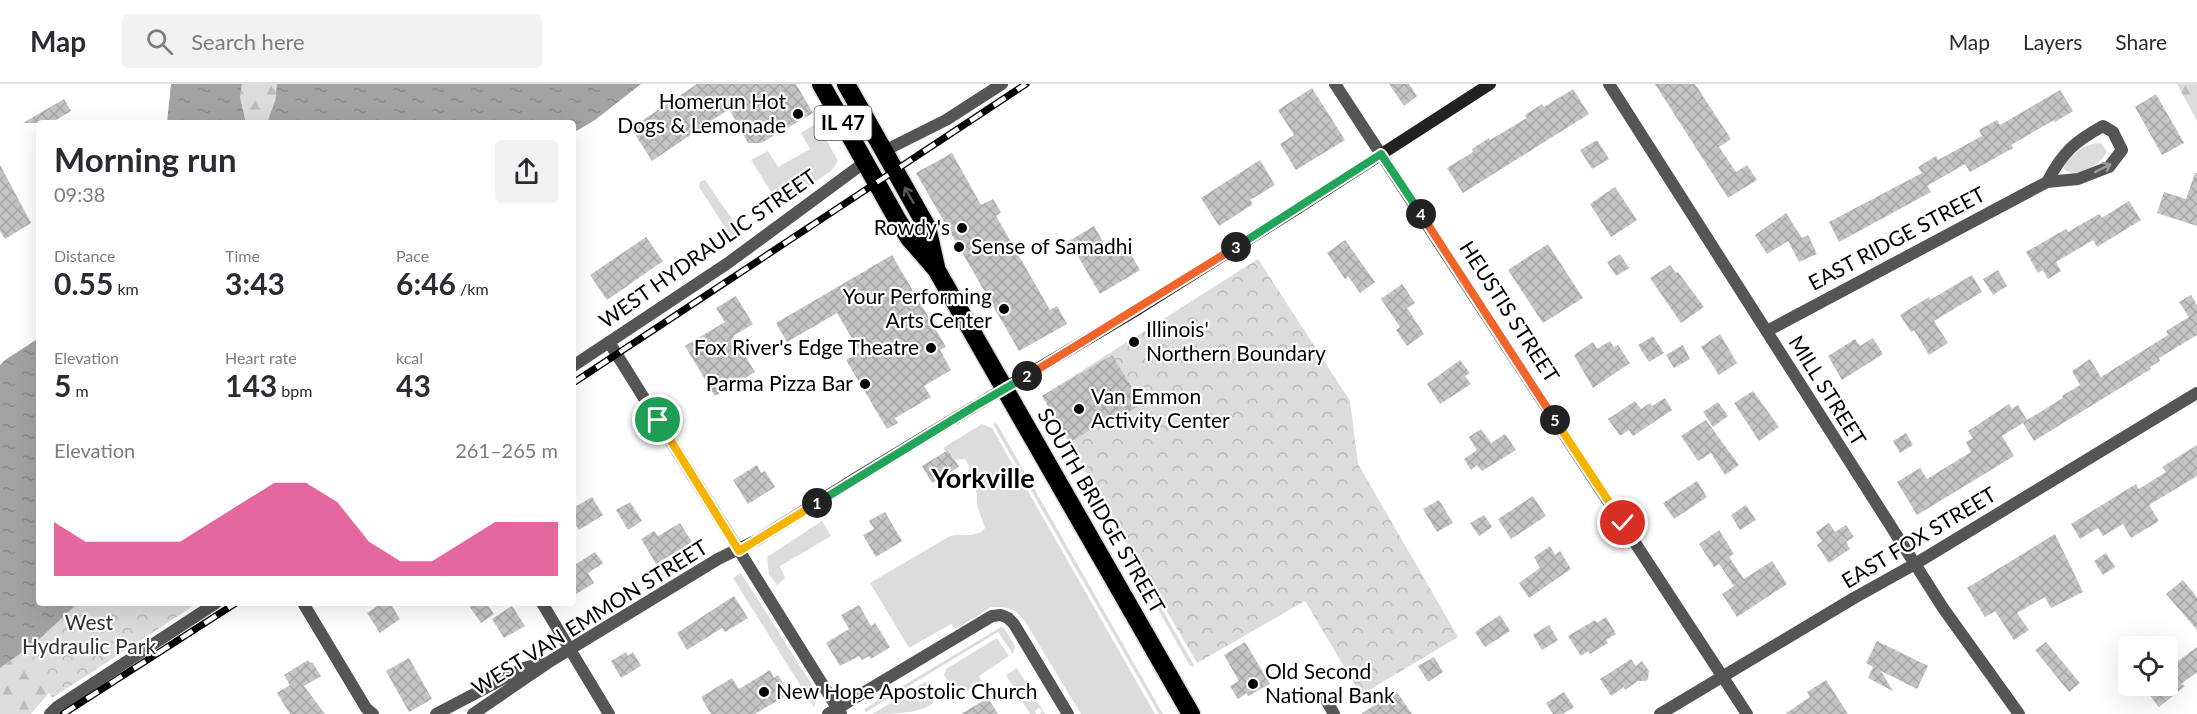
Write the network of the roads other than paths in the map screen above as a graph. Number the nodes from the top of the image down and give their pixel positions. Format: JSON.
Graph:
{"nodes":[{"id":1,"x":821,"y":84,"type":"edge"},
{"id":2,"x":846,"y":84,"type":"edge"},
{"id":3,"x":1002,"y":84,"type":"edge"},
{"id":4,"x":1335,"y":84,"type":"edge"},
{"id":5,"x":1490,"y":84,"type":"edge"},
{"id":6,"x":1609,"y":84,"type":"edge"},
{"id":7,"x":884,"y":151,"type":"junction"},
{"id":8,"x":1381,"y":154,"type":"junction"},
{"id":9,"x":865,"y":162,"type":"junction"},
{"id":10,"x":2047,"y":182,"type":"junction"},
{"id":11,"x":936,"y":269,"type":"junction"},
{"id":12,"x":1767,"y":331,"type":"junction"},
{"id":13,"x":609,"y":342,"type":"junction"},
{"id":14,"x":576,"y":364,"type":"edge"},
{"id":15,"x":1005,"y":388,"type":"junction"},
{"id":16,"x":2197,"y":393,"type":"edge"},
{"id":17,"x":739,"y":551,"type":"junction"},
{"id":18,"x":1915,"y":564,"type":"junction"},
{"id":19,"x":211,"y":606,"type":"edge"},
{"id":20,"x":305,"y":606,"type":"edge"},
{"id":21,"x":544,"y":606,"type":"edge"},
{"id":22,"x":570,"y":651,"type":"junction"},
{"id":23,"x":552,"y":660,"type":"junction"},
{"id":24,"x":1722,"y":676,"type":"junction"},
{"id":25,"x":1324,"y":698,"type":"dead end"},
{"id":26,"x":836,"y":712,"type":"edge"},
{"id":27,"x":50,"y":713,"type":"edge"},
{"id":28,"x":373,"y":714,"type":"edge"},
{"id":29,"x":436,"y":714,"type":"edge"},
{"id":30,"x":473,"y":714,"type":"edge"},
{"id":31,"x":609,"y":714,"type":"edge"},
{"id":32,"x":1068,"y":714,"type":"edge"},
{"id":33,"x":1191,"y":714,"type":"edge"},
{"id":34,"x":1334,"y":714,"type":"edge"},
{"id":35,"x":1660,"y":714,"type":"edge"},
{"id":36,"x":1747,"y":714,"type":"edge"},
{"id":37,"x":2019,"y":714,"type":"edge"}],
"edges":[{"from":1,"to":9,"type":"highway","name":"SOUTH BRIDGE STREET","number":"IL 47"},
{"from":2,"to":7,"type":"highway","name":"SOUTH BRIDGE STREET"},
{"from":3,"to":7,"type":"street"},
{"from":4,"to":8,"type":"street","name":"HEUSTIS STREET"},
{"from":5,"to":8,"type":"street"},
{"from":6,"to":12,"type":"street","name":"MILL STREET"},
{"from":11,"to":7,"type":"highway","name":"SOUTH BRIDGE STREET","one_way":true},
{"from":8,"to":15,"type":"street"},
{"from":8,"to":24,"type":"street","name":"HEUSTIS STREET"},
{"from":9,"to":11,"type":"highway","name":"SOUTH BRIDGE STREET","number":"IL 47"},
{"from":9,"to":13,"type":"street","name":"WEST HYDRAULIC STREET"},
{"from":10,"to":10,"type":"street","name":"EAST RIDGE STREET","one_way":true},
{"from":10,"to":12,"type":"street","name":"EAST RIDGE STREET"},
{"from":11,"to":15,"type":"highway","name":"SOUTH BRIDGE STREET"},
{"from":12,"to":18,"type":"street","name":"MILL STREET"},
{"from":13,"to":14,"type":"street","name":"WEST HYDRAULIC STREET"},
{"from":13,"to":17,"type":"street"},
{"from":15,"to":17,"type":"street","name":"WEST VAN EMMON STREET"},
{"from":15,"to":33,"type":"highway","name":"SOUTH BRIDGE STREET"},
{"from":16,"to":18,"type":"street","name":"EAST FOX STREET"},
{"from":17,"to":22,"type":"street","name":"WEST VAN EMMON STREET"},
{"from":17,"to":26,"type":"street"},
{"from":18,"to":24,"type":"street","name":"EAST FOX STREET"},
{"from":18,"to":37,"type":"street","name":"MILL STREET"},
{"from":19,"to":27,"type":"street"},
{"from":20,"to":28,"type":"street"},
{"from":21,"to":22,"type":"street"},
{"from":22,"to":23,"type":"street","name":"WEST VAN EMMON STREET"},
{"from":22,"to":31,"type":"street"},
{"from":23,"to":29,"type":"street"},
{"from":23,"to":30,"type":"street","name":"WEST VAN EMMON STREET"},
{"from":24,"to":35,"type":"street","name":"EAST FOX STREET"},
{"from":24,"to":36,"type":"street","name":"HEUSTIS STREET"},
{"from":25,"to":34,"type":"street"},
{"from":26,"to":32,"type":"street"}]}
